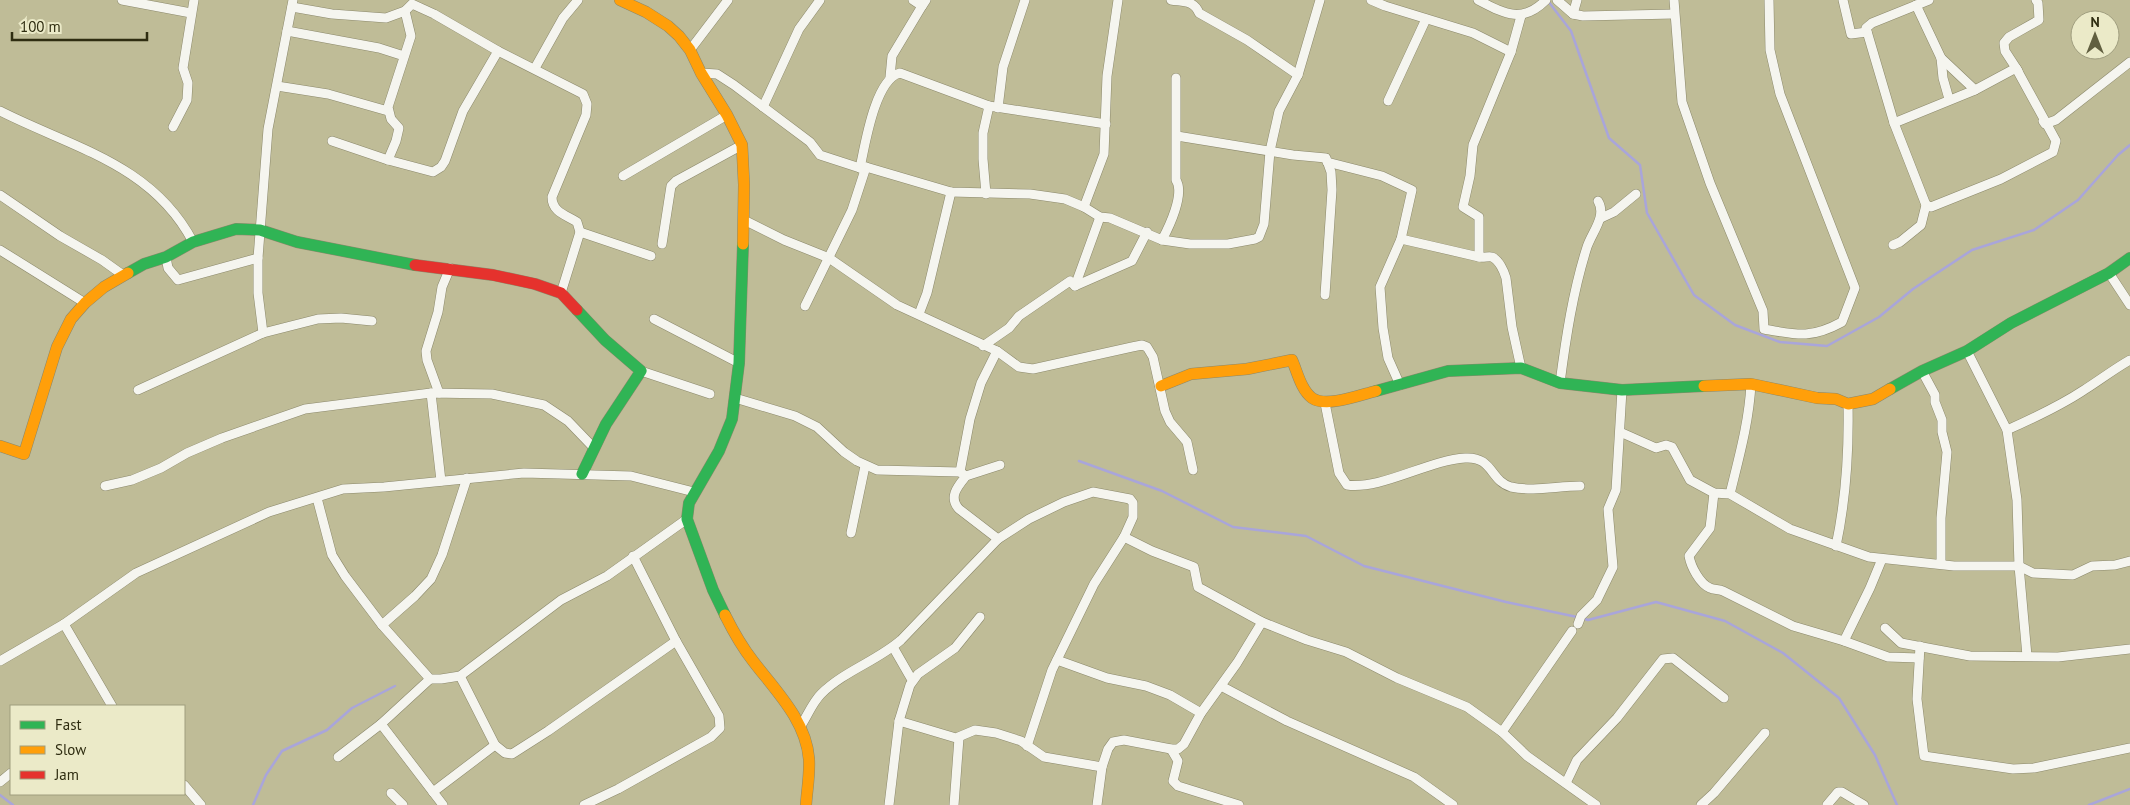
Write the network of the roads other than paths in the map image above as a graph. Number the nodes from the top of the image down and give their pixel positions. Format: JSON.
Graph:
{"nodes":[{"id":1,"x":122,"y":0,"type":"edge"},
{"id":2,"x":194,"y":0,"type":"edge"},
{"id":3,"x":578,"y":0,"type":"edge"},
{"id":4,"x":620,"y":0,"type":"edge"},
{"id":5,"x":728,"y":0,"type":"edge"},
{"id":6,"x":820,"y":0,"type":"edge"},
{"id":7,"x":913,"y":0,"type":"edge"},
{"id":8,"x":1025,"y":0,"type":"edge"},
{"id":9,"x":1118,"y":0,"type":"edge"},
{"id":10,"x":1171,"y":0,"type":"edge"},
{"id":11,"x":1320,"y":0,"type":"edge"},
{"id":12,"x":1371,"y":0,"type":"edge"},
{"id":13,"x":1478,"y":0,"type":"edge"},
{"id":14,"x":1546,"y":0,"type":"edge"},
{"id":15,"x":1557,"y":0,"type":"edge"},
{"id":16,"x":1577,"y":0,"type":"edge"},
{"id":17,"x":1674,"y":0,"type":"edge"},
{"id":18,"x":1769,"y":0,"type":"edge"},
{"id":19,"x":1843,"y":0,"type":"edge"},
{"id":20,"x":1929,"y":0,"type":"edge"},
{"id":21,"x":2036,"y":0,"type":"edge"},
{"id":22,"x":292,"y":3,"type":"edge"},
{"id":23,"x":924,"y":3,"type":"edge"},
{"id":24,"x":1916,"y":5,"type":"junction"},
{"id":25,"x":404,"y":10,"type":"junction"},
{"id":26,"x":191,"y":13,"type":"junction"},
{"id":27,"x":1573,"y":14,"type":"junction"},
{"id":28,"x":1674,"y":14,"type":"junction"},
{"id":29,"x":1521,"y":16,"type":"junction"},
{"id":30,"x":1426,"y":19,"type":"junction"},
{"id":31,"x":286,"y":31,"type":"junction"},
{"id":32,"x":1867,"y":32,"type":"junction"},
{"id":33,"x":690,"y":50,"type":"junction"},
{"id":34,"x":498,"y":51,"type":"junction"},
{"id":35,"x":1511,"y":52,"type":"junction"},
{"id":36,"x":404,"y":56,"type":"junction"},
{"id":37,"x":1941,"y":58,"type":"junction"},
{"id":38,"x":2130,"y":62,"type":"edge"},
{"id":39,"x":535,"y":68,"type":"junction"},
{"id":40,"x":2016,"y":68,"type":"junction"},
{"id":41,"x":701,"y":73,"type":"junction"},
{"id":42,"x":1298,"y":75,"type":"junction"},
{"id":43,"x":890,"y":77,"type":"junction"},
{"id":44,"x":1176,"y":78,"type":"dead end"},
{"id":45,"x":276,"y":86,"type":"junction"},
{"id":46,"x":1975,"y":90,"type":"junction"},
{"id":47,"x":1949,"y":99,"type":"junction"},
{"id":48,"x":1388,"y":101,"type":"dead end"},
{"id":49,"x":763,"y":107,"type":"junction"},
{"id":50,"x":994,"y":107,"type":"junction"},
{"id":51,"x":0,"y":110,"type":"edge"},
{"id":52,"x":388,"y":111,"type":"junction"},
{"id":53,"x":727,"y":115,"type":"junction"},
{"id":54,"x":1894,"y":123,"type":"junction"},
{"id":55,"x":1106,"y":124,"type":"junction"},
{"id":56,"x":173,"y":126,"type":"dead end"},
{"id":57,"x":1176,"y":136,"type":"junction"},
{"id":58,"x":332,"y":140,"type":"dead end"},
{"id":59,"x":742,"y":145,"type":"junction"},
{"id":60,"x":1270,"y":151,"type":"junction"},
{"id":61,"x":388,"y":160,"type":"junction"},
{"id":62,"x":1328,"y":162,"type":"junction"},
{"id":63,"x":863,"y":168,"type":"junction"},
{"id":64,"x":623,"y":176,"type":"dead end"},
{"id":65,"x":951,"y":192,"type":"junction"},
{"id":66,"x":986,"y":194,"type":"junction"},
{"id":67,"x":1636,"y":194,"type":"dead end"},
{"id":68,"x":0,"y":195,"type":"edge"},
{"id":69,"x":1598,"y":201,"type":"dead end"},
{"id":70,"x":1926,"y":205,"type":"junction"},
{"id":71,"x":1084,"y":206,"type":"junction"},
{"id":72,"x":1100,"y":217,"type":"junction"},
{"id":73,"x":1601,"y":218,"type":"junction"},
{"id":74,"x":744,"y":220,"type":"junction"},
{"id":75,"x":260,"y":230,"type":"junction"},
{"id":76,"x":580,"y":232,"type":"junction"},
{"id":77,"x":1147,"y":232,"type":"junction"},
{"id":78,"x":1401,"y":239,"type":"junction"},
{"id":79,"x":1162,"y":240,"type":"junction"},
{"id":80,"x":193,"y":242,"type":"junction"},
{"id":81,"x":662,"y":244,"type":"dead end"},
{"id":82,"x":1893,"y":245,"type":"dead end"},
{"id":83,"x":0,"y":250,"type":"edge"},
{"id":84,"x":166,"y":256,"type":"junction"},
{"id":85,"x":651,"y":256,"type":"dead end"},
{"id":86,"x":1480,"y":257,"type":"junction"},
{"id":87,"x":258,"y":258,"type":"junction"},
{"id":88,"x":829,"y":258,"type":"junction"},
{"id":89,"x":2130,"y":258,"type":"edge"},
{"id":90,"x":450,"y":268,"type":"junction"},
{"id":91,"x":2109,"y":273,"type":"junction"},
{"id":92,"x":123,"y":275,"type":"junction"},
{"id":93,"x":1075,"y":286,"type":"junction"},
{"id":94,"x":561,"y":293,"type":"junction"},
{"id":95,"x":1325,"y":295,"type":"dead end"},
{"id":96,"x":85,"y":303,"type":"junction"},
{"id":97,"x":2130,"y":305,"type":"edge"},
{"id":98,"x":805,"y":306,"type":"dead end"},
{"id":99,"x":919,"y":314,"type":"junction"},
{"id":100,"x":654,"y":319,"type":"dead end"},
{"id":101,"x":372,"y":321,"type":"dead end"},
{"id":102,"x":263,"y":333,"type":"junction"},
{"id":103,"x":983,"y":346,"type":"junction"},
{"id":104,"x":996,"y":351,"type":"junction"},
{"id":105,"x":1967,"y":351,"type":"junction"},
{"id":106,"x":2130,"y":360,"type":"edge"},
{"id":107,"x":739,"y":362,"type":"junction"},
{"id":108,"x":1521,"y":368,"type":"junction"},
{"id":109,"x":641,"y":371,"type":"junction"},
{"id":110,"x":1922,"y":372,"type":"junction"},
{"id":111,"x":1560,"y":383,"type":"junction"},
{"id":112,"x":1751,"y":384,"type":"junction"},
{"id":113,"x":1400,"y":385,"type":"junction"},
{"id":114,"x":1161,"y":386,"type":"junction"},
{"id":115,"x":138,"y":390,"type":"dead end"},
{"id":116,"x":1622,"y":390,"type":"junction"},
{"id":117,"x":435,"y":393,"type":"junction"},
{"id":118,"x":710,"y":394,"type":"dead end"},
{"id":119,"x":735,"y":398,"type":"junction"},
{"id":120,"x":1325,"y":403,"type":"junction"},
{"id":121,"x":1848,"y":404,"type":"junction"},
{"id":122,"x":2007,"y":430,"type":"junction"},
{"id":123,"x":1620,"y":432,"type":"junction"},
{"id":124,"x":0,"y":446,"type":"edge"},
{"id":125,"x":594,"y":448,"type":"junction"},
{"id":126,"x":1000,"y":465,"type":"dead end"},
{"id":127,"x":865,"y":466,"type":"junction"},
{"id":128,"x":1193,"y":470,"type":"dead end"},
{"id":129,"x":582,"y":474,"type":"junction"},
{"id":130,"x":963,"y":474,"type":"junction"},
{"id":131,"x":467,"y":478,"type":"junction"},
{"id":132,"x":441,"y":481,"type":"junction"},
{"id":133,"x":105,"y":486,"type":"dead end"},
{"id":134,"x":1580,"y":486,"type":"dead end"},
{"id":135,"x":694,"y":492,"type":"junction"},
{"id":136,"x":1714,"y":493,"type":"junction"},
{"id":137,"x":1730,"y":494,"type":"junction"},
{"id":138,"x":317,"y":498,"type":"junction"},
{"id":139,"x":687,"y":519,"type":"junction"},
{"id":140,"x":851,"y":534,"type":"dead end"},
{"id":141,"x":1124,"y":537,"type":"junction"},
{"id":142,"x":998,"y":539,"type":"junction"},
{"id":143,"x":1836,"y":546,"type":"junction"},
{"id":144,"x":633,"y":556,"type":"junction"},
{"id":145,"x":1882,"y":559,"type":"junction"},
{"id":146,"x":2130,"y":561,"type":"edge"},
{"id":147,"x":1941,"y":564,"type":"junction"},
{"id":148,"x":2019,"y":566,"type":"junction"},
{"id":149,"x":980,"y":618,"type":"dead end"},
{"id":150,"x":1262,"y":622,"type":"junction"},
{"id":151,"x":64,"y":624,"type":"junction"},
{"id":152,"x":382,"y":625,"type":"junction"},
{"id":153,"x":1885,"y":628,"type":"dead end"},
{"id":154,"x":676,"y":641,"type":"junction"},
{"id":155,"x":1844,"y":641,"type":"junction"},
{"id":156,"x":1920,"y":646,"type":"junction"},
{"id":157,"x":893,"y":647,"type":"junction"},
{"id":158,"x":2130,"y":649,"type":"edge"},
{"id":159,"x":2027,"y":656,"type":"junction"},
{"id":160,"x":1919,"y":658,"type":"junction"},
{"id":161,"x":1057,"y":660,"type":"junction"},
{"id":162,"x":0,"y":661,"type":"edge"},
{"id":163,"x":460,"y":676,"type":"junction"},
{"id":164,"x":430,"y":679,"type":"junction"},
{"id":165,"x":912,"y":680,"type":"junction"},
{"id":166,"x":1221,"y":686,"type":"junction"},
{"id":167,"x":1724,"y":698,"type":"dead end"},
{"id":168,"x":107,"y":705,"type":"edge"},
{"id":169,"x":1201,"y":713,"type":"junction"},
{"id":170,"x":899,"y":721,"type":"junction"},
{"id":171,"x":380,"y":724,"type":"junction"},
{"id":172,"x":800,"y":727,"type":"junction"},
{"id":173,"x":1502,"y":732,"type":"junction"},
{"id":174,"x":1765,"y":733,"type":"dead end"},
{"id":175,"x":959,"y":738,"type":"junction"},
{"id":176,"x":495,"y":745,"type":"junction"},
{"id":177,"x":1027,"y":746,"type":"junction"},
{"id":178,"x":2130,"y":748,"type":"edge"},
{"id":179,"x":1171,"y":750,"type":"junction"},
{"id":180,"x":338,"y":757,"type":"dead end"},
{"id":181,"x":1102,"y":767,"type":"junction"},
{"id":182,"x":10,"y":774,"type":"edge"},
{"id":183,"x":0,"y":782,"type":"edge"},
{"id":184,"x":1566,"y":783,"type":"junction"},
{"id":185,"x":185,"y":786,"type":"edge"},
{"id":186,"x":433,"y":792,"type":"junction"},
{"id":187,"x":391,"y":793,"type":"dead end"},
{"id":188,"x":201,"y":805,"type":"edge"},
{"id":189,"x":404,"y":805,"type":"edge"},
{"id":190,"x":443,"y":805,"type":"edge"},
{"id":191,"x":584,"y":805,"type":"edge"},
{"id":192,"x":806,"y":805,"type":"edge"},
{"id":193,"x":889,"y":805,"type":"edge"},
{"id":194,"x":954,"y":805,"type":"edge"},
{"id":195,"x":1097,"y":805,"type":"edge"},
{"id":196,"x":1239,"y":805,"type":"edge"},
{"id":197,"x":1453,"y":805,"type":"edge"},
{"id":198,"x":1596,"y":805,"type":"edge"},
{"id":199,"x":1701,"y":805,"type":"edge"},
{"id":200,"x":1827,"y":805,"type":"edge"},
{"id":201,"x":1864,"y":805,"type":"edge"}],
"edges":[{"from":1,"to":26,"type":"street"},
{"from":2,"to":26,"type":"street"},
{"from":3,"to":39,"type":"street"},
{"from":4,"to":33,"type":"street"},
{"from":5,"to":33,"type":"street"},
{"from":6,"to":49,"type":"street"},
{"from":7,"to":23,"type":"street"},
{"from":8,"to":50,"type":"street"},
{"from":9,"to":55,"type":"street"},
{"from":10,"to":42,"type":"street"},
{"from":11,"to":42,"type":"street"},
{"from":12,"to":30,"type":"street"},
{"from":13,"to":29,"type":"street"},
{"from":14,"to":29,"type":"street"},
{"from":15,"to":27,"type":"street"},
{"from":16,"to":27,"type":"street"},
{"from":17,"to":28,"type":"street"},
{"from":18,"to":28,"type":"street"},
{"from":19,"to":32,"type":"street"},
{"from":20,"to":24,"type":"street"},
{"from":21,"to":40,"type":"street"},
{"from":22,"to":25,"type":"street"},
{"from":22,"to":31,"type":"street"},
{"from":23,"to":43,"type":"street"},
{"from":24,"to":32,"type":"street"},
{"from":24,"to":37,"type":"street"},
{"from":25,"to":34,"type":"street"},
{"from":25,"to":36,"type":"street"},
{"from":26,"to":56,"type":"street"},
{"from":27,"to":28,"type":"street"},
{"from":29,"to":35,"type":"street"},
{"from":30,"to":35,"type":"street"},
{"from":30,"to":48,"type":"street"},
{"from":31,"to":36,"type":"street"},
{"from":31,"to":45,"type":"street"},
{"from":32,"to":54,"type":"street"},
{"from":33,"to":41,"type":"street"},
{"from":34,"to":39,"type":"street"},
{"from":34,"to":61,"type":"street"},
{"from":35,"to":86,"type":"street"},
{"from":36,"to":52,"type":"street"},
{"from":37,"to":46,"type":"street"},
{"from":37,"to":47,"type":"street"},
{"from":38,"to":40,"type":"street"},
{"from":39,"to":76,"type":"street"},
{"from":40,"to":46,"type":"street"},
{"from":40,"to":70,"type":"street"},
{"from":41,"to":49,"type":"street"},
{"from":41,"to":53,"type":"street"},
{"from":42,"to":60,"type":"street"},
{"from":43,"to":50,"type":"street"},
{"from":43,"to":63,"type":"street"},
{"from":44,"to":57,"type":"street"},
{"from":45,"to":52,"type":"street"},
{"from":45,"to":75,"type":"street"},
{"from":46,"to":47,"type":"street"},
{"from":47,"to":54,"type":"street"},
{"from":49,"to":63,"type":"street"},
{"from":50,"to":55,"type":"street"},
{"from":50,"to":66,"type":"street"},
{"from":51,"to":80,"type":"street"},
{"from":52,"to":61,"type":"street"},
{"from":53,"to":59,"type":"street"},
{"from":53,"to":64,"type":"street"},
{"from":54,"to":70,"type":"street"},
{"from":55,"to":71,"type":"street"},
{"from":57,"to":60,"type":"street"},
{"from":57,"to":79,"type":"street"},
{"from":58,"to":61,"type":"street"},
{"from":59,"to":74,"type":"street"},
{"from":59,"to":81,"type":"street"},
{"from":60,"to":62,"type":"street"},
{"from":60,"to":79,"type":"street"},
{"from":62,"to":78,"type":"street"},
{"from":62,"to":95,"type":"street"},
{"from":63,"to":65,"type":"street"},
{"from":63,"to":88,"type":"street"},
{"from":65,"to":66,"type":"street"},
{"from":65,"to":99,"type":"street"},
{"from":66,"to":71,"type":"street"},
{"from":67,"to":73,"type":"street"},
{"from":68,"to":92,"type":"street"},
{"from":69,"to":73,"type":"street"},
{"from":70,"to":82,"type":"street"},
{"from":71,"to":72,"type":"street"},
{"from":72,"to":77,"type":"street"},
{"from":72,"to":93,"type":"street"},
{"from":73,"to":111,"type":"street"},
{"from":74,"to":88,"type":"street"},
{"from":74,"to":107,"type":"street"},
{"from":75,"to":80,"type":"street"},
{"from":75,"to":87,"type":"street"},
{"from":75,"to":90,"type":"street"},
{"from":76,"to":85,"type":"street"},
{"from":76,"to":94,"type":"street"},
{"from":77,"to":79,"type":"street"},
{"from":77,"to":93,"type":"street"},
{"from":78,"to":86,"type":"street"},
{"from":78,"to":113,"type":"street"},
{"from":80,"to":84,"type":"street"},
{"from":83,"to":96,"type":"street"},
{"from":84,"to":87,"type":"street"},
{"from":84,"to":92,"type":"street"},
{"from":86,"to":108,"type":"street"},
{"from":87,"to":102,"type":"street"},
{"from":88,"to":98,"type":"street"},
{"from":88,"to":99,"type":"street"},
{"from":89,"to":91,"type":"street"},
{"from":90,"to":94,"type":"street"},
{"from":90,"to":117,"type":"street"},
{"from":91,"to":97,"type":"street"},
{"from":91,"to":105,"type":"street"},
{"from":92,"to":96,"type":"street"},
{"from":93,"to":103,"type":"street"},
{"from":94,"to":109,"type":"street"},
{"from":96,"to":124,"type":"street"},
{"from":99,"to":103,"type":"street"},
{"from":100,"to":107,"type":"street"},
{"from":101,"to":102,"type":"street"},
{"from":102,"to":115,"type":"street"},
{"from":103,"to":104,"type":"street"},
{"from":104,"to":114,"type":"street"},
{"from":104,"to":130,"type":"street"},
{"from":105,"to":110,"type":"street"},
{"from":105,"to":122,"type":"street"},
{"from":106,"to":122,"type":"street"},
{"from":107,"to":119,"type":"street"},
{"from":108,"to":111,"type":"street"},
{"from":108,"to":113,"type":"street"},
{"from":109,"to":118,"type":"street"},
{"from":109,"to":125,"type":"street"},
{"from":110,"to":121,"type":"street"},
{"from":110,"to":147,"type":"street"},
{"from":111,"to":116,"type":"street"},
{"from":112,"to":116,"type":"street"},
{"from":112,"to":121,"type":"street"},
{"from":112,"to":137,"type":"street"},
{"from":113,"to":120,"type":"street"},
{"from":114,"to":120,"type":"street"},
{"from":114,"to":128,"type":"street"},
{"from":116,"to":123,"type":"street"},
{"from":117,"to":125,"type":"street"},
{"from":117,"to":132,"type":"street"},
{"from":117,"to":133,"type":"street"},
{"from":119,"to":127,"type":"street"},
{"from":119,"to":135,"type":"street"},
{"from":120,"to":134,"type":"street"},
{"from":121,"to":143,"type":"street"},
{"from":122,"to":148,"type":"street"},
{"from":123,"to":136,"type":"street"},
{"from":123,"to":173,"type":"street"},
{"from":125,"to":129,"type":"street"},
{"from":126,"to":130,"type":"street"},
{"from":127,"to":130,"type":"street"},
{"from":127,"to":140,"type":"street"},
{"from":129,"to":131,"type":"street"},
{"from":129,"to":135,"type":"street"},
{"from":130,"to":142,"type":"street"},
{"from":131,"to":132,"type":"street"},
{"from":131,"to":152,"type":"street"},
{"from":132,"to":138,"type":"street"},
{"from":135,"to":139,"type":"street"},
{"from":136,"to":137,"type":"street"},
{"from":136,"to":155,"type":"street"},
{"from":137,"to":143,"type":"street"},
{"from":138,"to":151,"type":"street"},
{"from":138,"to":152,"type":"street"},
{"from":139,"to":144,"type":"street"},
{"from":139,"to":172,"type":"street"},
{"from":141,"to":142,"type":"street"},
{"from":141,"to":150,"type":"street"},
{"from":141,"to":161,"type":"street"},
{"from":142,"to":157,"type":"street"},
{"from":143,"to":145,"type":"street"},
{"from":144,"to":154,"type":"street"},
{"from":144,"to":163,"type":"street"},
{"from":145,"to":147,"type":"street"},
{"from":145,"to":155,"type":"street"},
{"from":146,"to":148,"type":"street"},
{"from":147,"to":148,"type":"street"},
{"from":148,"to":159,"type":"street"},
{"from":149,"to":165,"type":"street"},
{"from":150,"to":166,"type":"street"},
{"from":150,"to":173,"type":"street"},
{"from":151,"to":162,"type":"street"},
{"from":151,"to":168,"type":"street"},
{"from":152,"to":164,"type":"street"},
{"from":153,"to":156,"type":"street"},
{"from":154,"to":176,"type":"street"},
{"from":154,"to":191,"type":"street"},
{"from":155,"to":160,"type":"street"},
{"from":156,"to":159,"type":"street"},
{"from":156,"to":160,"type":"street"},
{"from":157,"to":165,"type":"street"},
{"from":157,"to":172,"type":"street"},
{"from":158,"to":159,"type":"street"},
{"from":160,"to":178,"type":"street"},
{"from":161,"to":169,"type":"street"},
{"from":161,"to":177,"type":"street"},
{"from":163,"to":164,"type":"street"},
{"from":163,"to":176,"type":"street"},
{"from":164,"to":171,"type":"street"},
{"from":165,"to":170,"type":"street"},
{"from":166,"to":169,"type":"street"},
{"from":166,"to":197,"type":"street"},
{"from":167,"to":184,"type":"street"},
{"from":169,"to":179,"type":"street"},
{"from":170,"to":175,"type":"street"},
{"from":170,"to":193,"type":"street"},
{"from":171,"to":180,"type":"street"},
{"from":171,"to":186,"type":"street"},
{"from":172,"to":192,"type":"street"},
{"from":173,"to":184,"type":"street"},
{"from":174,"to":199,"type":"street"},
{"from":175,"to":177,"type":"street"},
{"from":175,"to":194,"type":"street"},
{"from":176,"to":186,"type":"street"},
{"from":177,"to":181,"type":"street"},
{"from":179,"to":181,"type":"street"},
{"from":179,"to":196,"type":"street"},
{"from":181,"to":195,"type":"street"},
{"from":182,"to":183,"type":"street"},
{"from":184,"to":198,"type":"street"},
{"from":185,"to":188,"type":"street"},
{"from":186,"to":190,"type":"street"},
{"from":187,"to":189,"type":"street"},
{"from":200,"to":201,"type":"street"}]}
